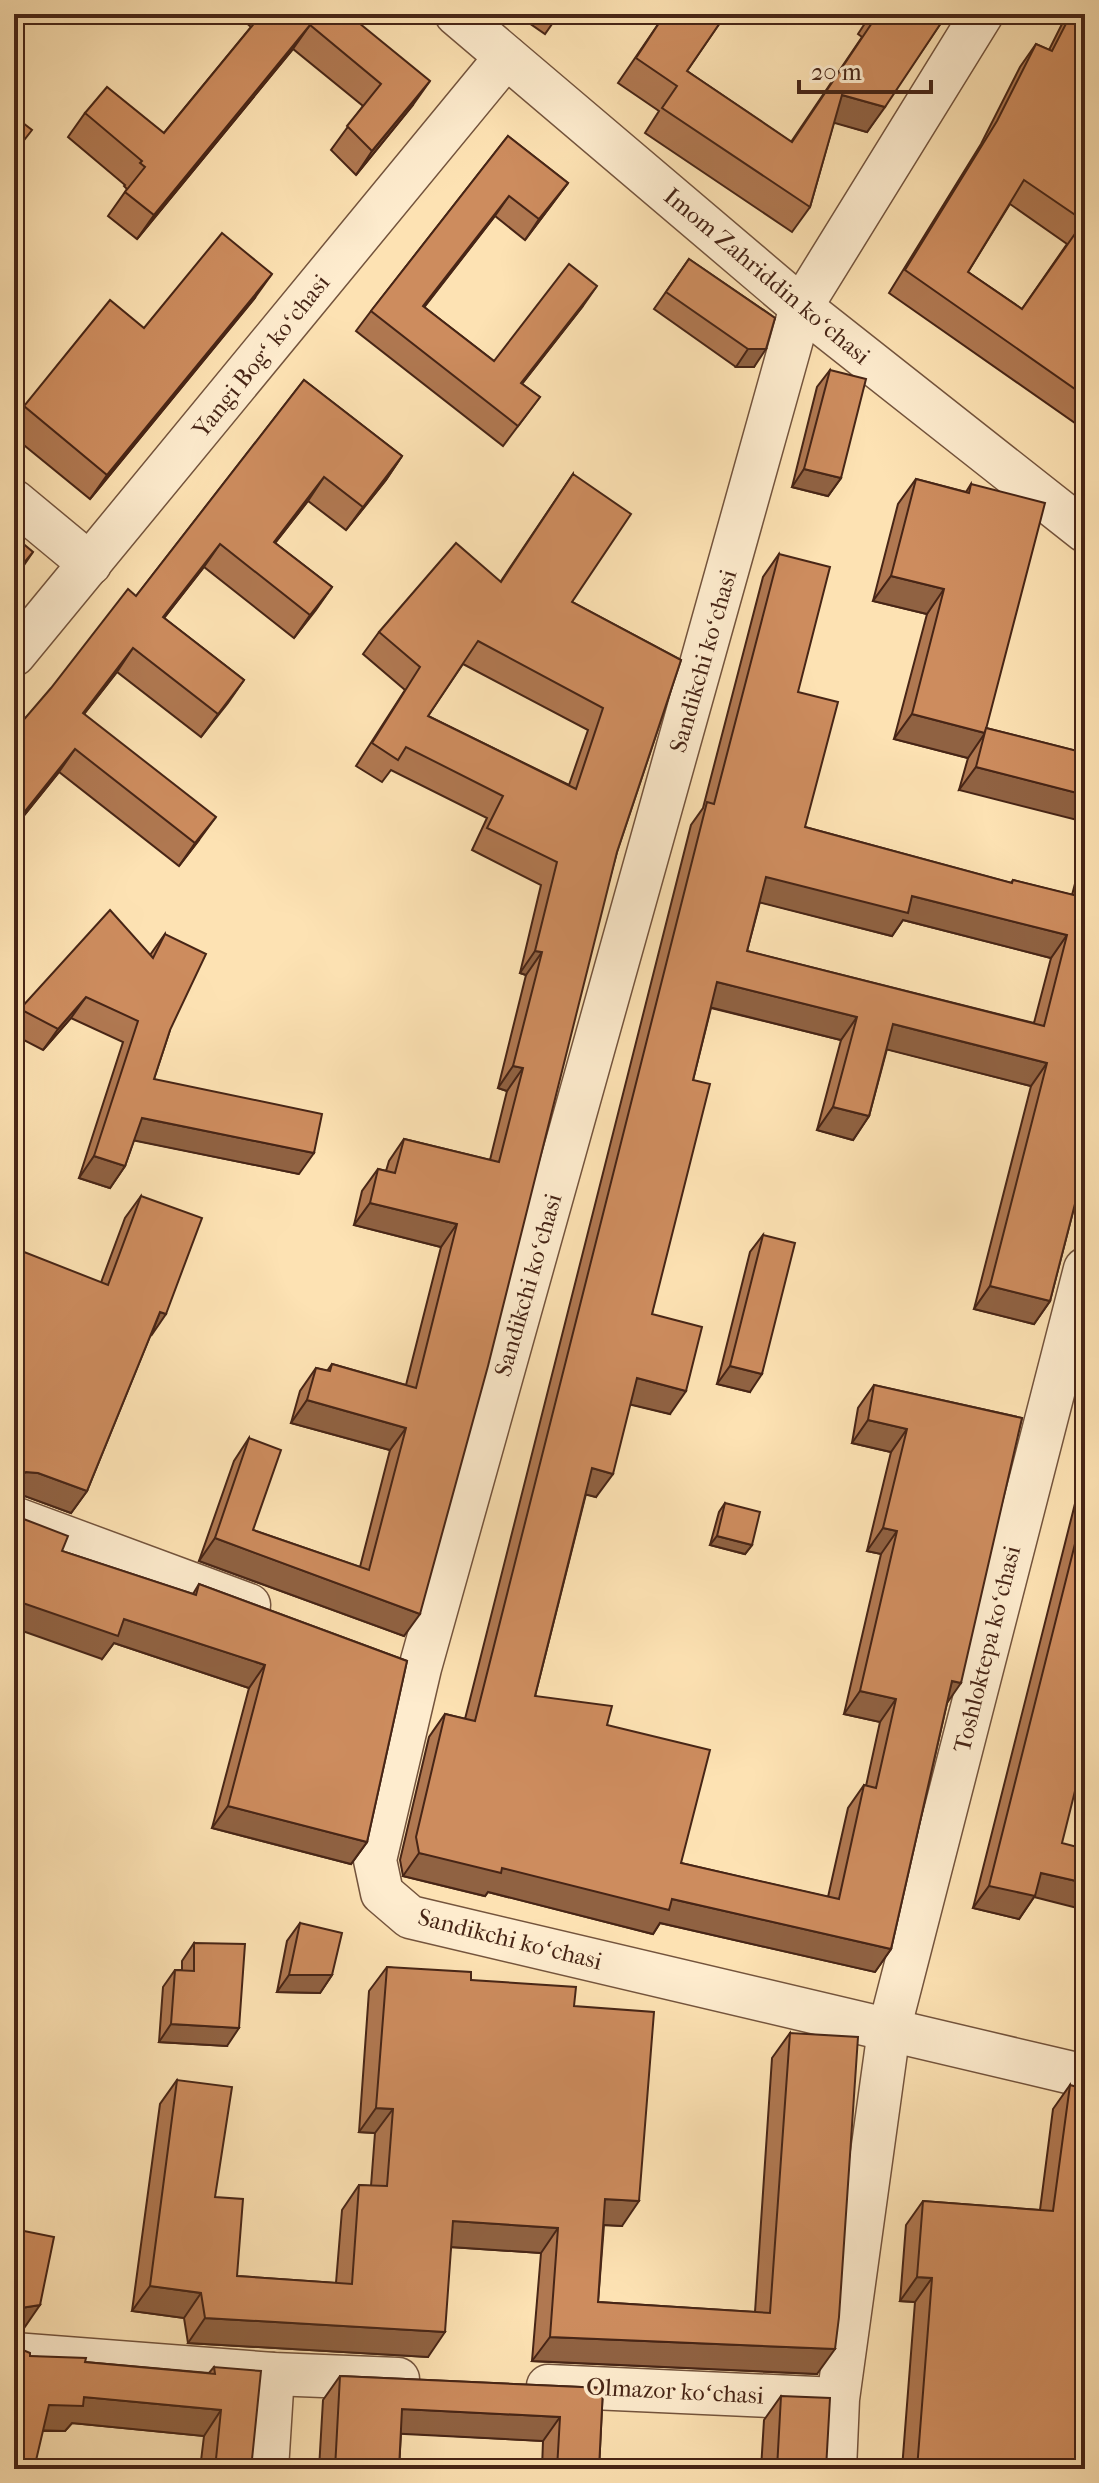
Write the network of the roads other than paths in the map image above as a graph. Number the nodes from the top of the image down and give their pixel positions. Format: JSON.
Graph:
{"nodes":[{"id":1,"x":456,"y":14,"type":"edge"},
{"id":2,"x":982,"y":14,"type":"edge"},
{"id":3,"x":506,"y":57,"type":"junction"},
{"id":4,"x":801,"y":307,"type":"junction"},
{"id":5,"x":14,"y":501,"type":"edge"},
{"id":6,"x":1085,"y":531,"type":"edge"},
{"id":7,"x":90,"y":564,"type":"junction"},
{"id":8,"x":14,"y":655,"type":"edge"},
{"id":9,"x":1085,"y":1269,"type":"edge"},
{"id":10,"x":14,"y":1518,"type":"edge"},
{"id":11,"x":290,"y":1620,"type":"edge"},
{"id":12,"x":889,"y":2030,"type":"junction"},
{"id":13,"x":1085,"y":2076,"type":"edge"},
{"id":14,"x":14,"y":2354,"type":"edge"},
{"id":15,"x":273,"y":2374,"type":"junction"},
{"id":16,"x":430,"y":2381,"type":"edge"},
{"id":17,"x":508,"y":2384,"type":"edge"},
{"id":18,"x":838,"y":2399,"type":"junction"},
{"id":19,"x":267,"y":2469,"type":"edge"},
{"id":20,"x":835,"y":2469,"type":"edge"}],
"edges":[{"from":1,"to":3,"type":"street","name":"Imom Zahriddin koʻchasi"},
{"from":2,"to":4,"type":"street","name":"Sandikchi koʻchasi"},
{"from":3,"to":4,"type":"street","name":"Imom Zahriddin koʻchasi"},
{"from":3,"to":7,"type":"street","name":"Yangi Bogʻ koʻchasi"},
{"from":4,"to":6,"type":"street","name":"Imom Zahriddin koʻchasi"},
{"from":4,"to":12,"type":"street","name":"Sandikchi koʻchasi"},
{"from":5,"to":7,"type":"street"},
{"from":7,"to":8,"type":"street","name":"Yangi Bogʻ koʻchasi"},
{"from":9,"to":12,"type":"street","name":"Toshloktepa koʻchasi"},
{"from":10,"to":11,"type":"street"},
{"from":12,"to":13,"type":"street","name":"Sandikchi koʻchasi"},
{"from":12,"to":18,"type":"street"},
{"from":14,"to":15,"type":"street"},
{"from":15,"to":16,"type":"street"},
{"from":15,"to":19,"type":"street"},
{"from":17,"to":18,"type":"street","name":"Olmazor koʻchasi"},
{"from":18,"to":20,"type":"street"}]}
